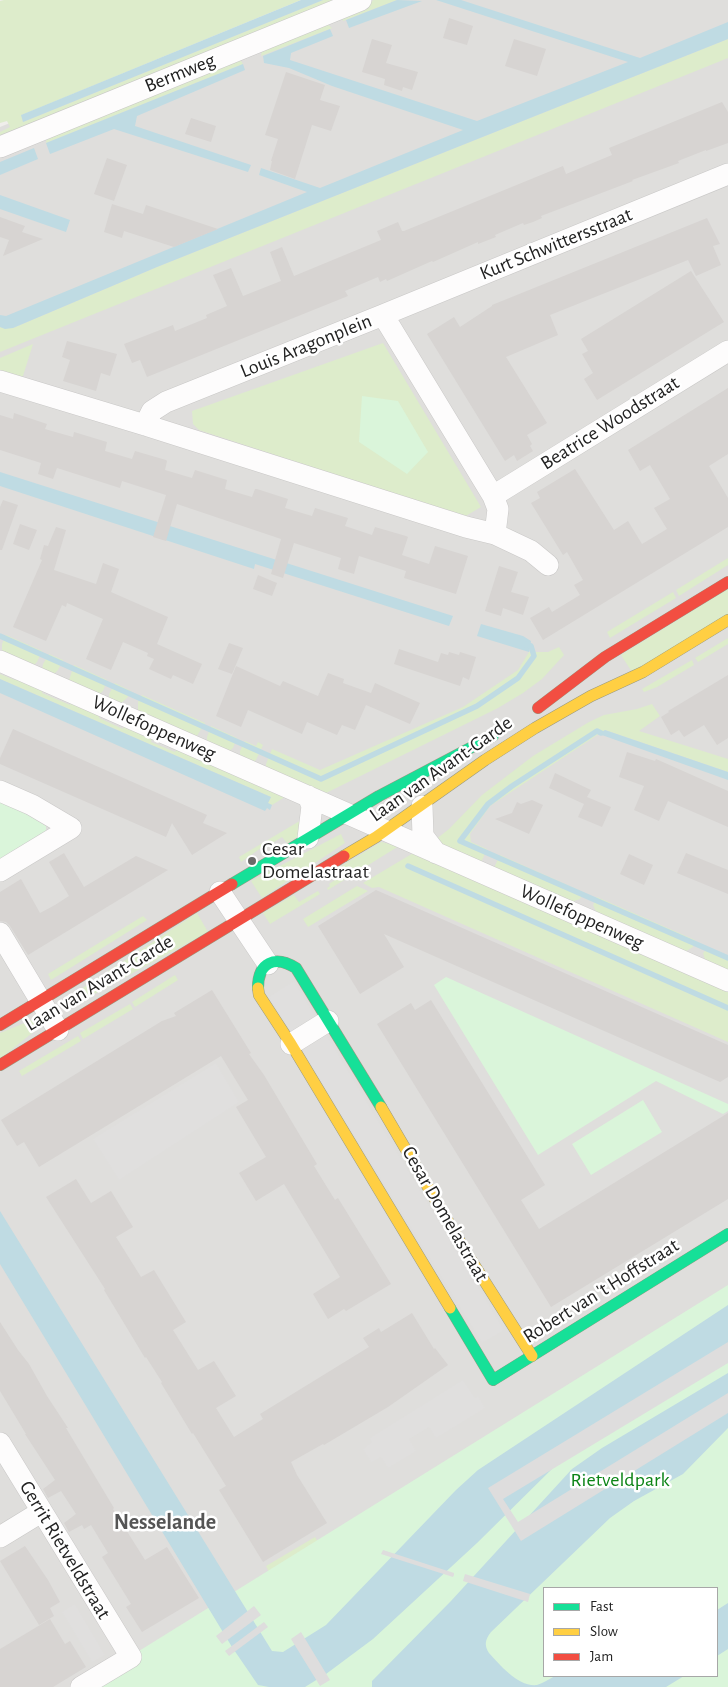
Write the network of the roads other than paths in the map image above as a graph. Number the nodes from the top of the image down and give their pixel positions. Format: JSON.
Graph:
{"nodes":[{"id":1,"x":360,"y":0,"type":"edge"},
{"id":2,"x":0,"y":147,"type":"edge"},
{"id":3,"x":728,"y":174,"type":"edge"},
{"id":4,"x":383,"y":315,"type":"junction"},
{"id":5,"x":728,"y":351,"type":"edge"},
{"id":6,"x":0,"y":381,"type":"edge"},
{"id":7,"x":145,"y":425,"type":"junction"},
{"id":8,"x":493,"y":496,"type":"junction"},
{"id":9,"x":495,"y":534,"type":"junction"},
{"id":10,"x":548,"y":565,"type":"dead end"},
{"id":11,"x":728,"y":582,"type":"edge"},
{"id":12,"x":728,"y":620,"type":"edge"},
{"id":13,"x":0,"y":661,"type":"edge"},
{"id":14,"x":526,"y":716,"type":"dead end"},
{"id":15,"x":505,"y":728,"type":"dead end"},
{"id":16,"x":0,"y":791,"type":"edge"},
{"id":17,"x":308,"y":796,"type":"junction"},
{"id":18,"x":422,"y":806,"type":"junction"},
{"id":19,"x":348,"y":814,"type":"junction"},
{"id":20,"x":385,"y":831,"type":"junction"},
{"id":21,"x":308,"y":838,"type":"junction"},
{"id":22,"x":436,"y":853,"type":"junction"},
{"id":23,"x":0,"y":871,"type":"edge"},
{"id":24,"x":220,"y":892,"type":"junction"},
{"id":25,"x":239,"y":920,"type":"junction"},
{"id":26,"x":0,"y":933,"type":"edge"},
{"id":27,"x":268,"y":964,"type":"junction"},
{"id":28,"x":728,"y":981,"type":"edge"},
{"id":29,"x":40,"y":1000,"type":"junction"},
{"id":30,"x":328,"y":1021,"type":"junction"},
{"id":31,"x":0,"y":1025,"type":"edge"},
{"id":32,"x":58,"y":1030,"type":"junction"},
{"id":33,"x":291,"y":1044,"type":"junction"},
{"id":34,"x":0,"y":1065,"type":"edge"},
{"id":35,"x":728,"y":1234,"type":"edge"},
{"id":36,"x":532,"y":1356,"type":"junction"},
{"id":37,"x":0,"y":1444,"type":"edge"},
{"id":38,"x":41,"y":1512,"type":"junction"},
{"id":39,"x":0,"y":1537,"type":"edge"},
{"id":40,"x":81,"y":1687,"type":"edge"}],
"edges":[{"from":1,"to":2,"type":"street","name":"Bermweg"},
{"from":3,"to":4,"type":"street","name":"Kurt Schwittersstraat"},
{"from":4,"to":7,"type":"street","name":"Louis Aragonplein"},
{"from":4,"to":8,"type":"street","name":"Louis Aragonplein"},
{"from":5,"to":8,"type":"street","name":"Beatrice Woodstraat"},
{"from":6,"to":7,"type":"street"},
{"from":7,"to":9,"type":"street"},
{"from":8,"to":9,"type":"street","name":"Louis Aragonplein"},
{"from":9,"to":10,"type":"street"},
{"from":11,"to":14,"type":"street","name":"Laan van Avant-Garde"},
{"from":12,"to":18,"type":"street","name":"Laan van Avant-Garde"},
{"from":13,"to":17,"type":"street","name":"Wollefoppenweg"},
{"from":15,"to":19,"type":"street","name":"Laan van Avant-Garde"},
{"from":16,"to":23,"type":"street"},
{"from":17,"to":19,"type":"street","name":"Wollefoppenweg"},
{"from":17,"to":21,"type":"street"},
{"from":18,"to":20,"type":"street","name":"Laan van Avant-Garde"},
{"from":18,"to":22,"type":"street"},
{"from":19,"to":20,"type":"street","name":"Wollefoppenweg"},
{"from":19,"to":21,"type":"street","name":"Laan van Avant-Garde"},
{"from":20,"to":22,"type":"street","name":"Wollefoppenweg"},
{"from":20,"to":25,"type":"street","name":"Laan van Avant-Garde"},
{"from":21,"to":24,"type":"street","name":"Laan van Avant-Garde"},
{"from":22,"to":28,"type":"street","name":"Wollefoppenweg"},
{"from":24,"to":25,"type":"street"},
{"from":24,"to":29,"type":"street","name":"Laan van Avant-Garde"},
{"from":25,"to":27,"type":"street"},
{"from":25,"to":32,"type":"street","name":"Laan van Avant-Garde"},
{"from":26,"to":29,"type":"street"},
{"from":27,"to":30,"type":"street","name":"Cesar Domelastraat"},
{"from":27,"to":33,"type":"street"},
{"from":29,"to":31,"type":"street","name":"Laan van Avant-Garde"},
{"from":29,"to":32,"type":"street"},
{"from":30,"to":33,"type":"street"},
{"from":30,"to":36,"type":"street","name":"Cesar Domelastraat"},
{"from":32,"to":34,"type":"street","name":"Laan van Avant-Garde"},
{"from":33,"to":36,"type":"street","name":"Robert van 't Hoffstraat"},
{"from":35,"to":36,"type":"street","name":"Robert van 't Hoffstraat"},
{"from":37,"to":38,"type":"street","name":"Gerrit Rietveldstraat"},
{"from":38,"to":39,"type":"street"},
{"from":38,"to":40,"type":"street","name":"Gerrit Rietveldstraat"}]}
